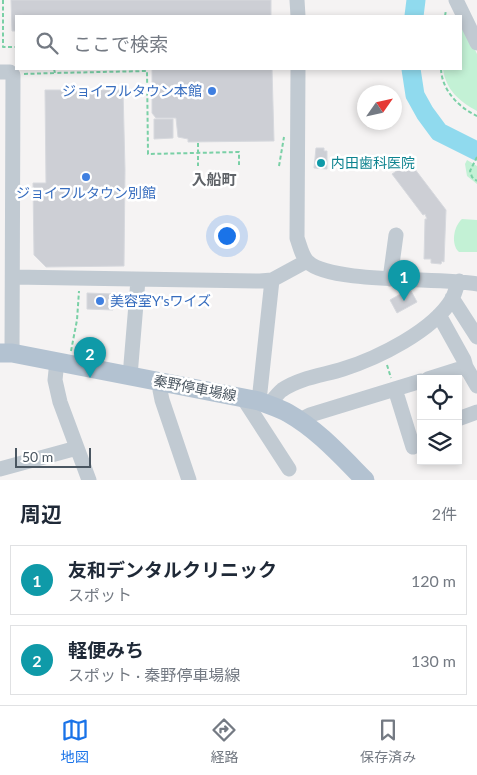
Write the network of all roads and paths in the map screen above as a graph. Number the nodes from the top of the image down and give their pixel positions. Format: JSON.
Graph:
{"nodes":[{"id":1,"x":3,"y":0,"type":"edge"},
{"id":2,"x":298,"y":0,"type":"edge"},
{"id":3,"x":456,"y":0,"type":"edge"},
{"id":4,"x":298,"y":15,"type":"edge"},
{"id":5,"x":477,"y":44,"type":"edge"},
{"id":6,"x":15,"y":47,"type":"edge"},
{"id":7,"x":298,"y":70,"type":"edge"},
{"id":8,"x":441,"y":70,"type":"edge"},
{"id":9,"x":0,"y":72,"type":"edge"},
{"id":10,"x":54,"y":73,"type":"joint"},
{"id":11,"x":20,"y":74,"type":"dead end"},
{"id":12,"x":477,"y":116,"type":"edge"},
{"id":13,"x":285,"y":133,"type":"dead end"},
{"id":14,"x":198,"y":143,"type":"dead end"},
{"id":15,"x":198,"y":153,"type":"junction"},
{"id":16,"x":477,"y":157,"type":"edge"},
{"id":17,"x":239,"y":165,"type":"dead end"},
{"id":18,"x":198,"y":166,"type":"dead end"},
{"id":19,"x":279,"y":166,"type":"dead end"},
{"id":20,"x":477,"y":181,"type":"edge"},
{"id":21,"x":396,"y":235,"type":"dead end"},
{"id":22,"x":307,"y":262,"type":"junction"},
{"id":23,"x":13,"y":277,"type":"junction"},
{"id":24,"x":80,"y":279,"type":"junction"},
{"id":25,"x":390,"y":279,"type":"junction"},
{"id":26,"x":138,"y":280,"type":"junction"},
{"id":27,"x":272,"y":280,"type":"junction"},
{"id":28,"x":459,"y":281,"type":"junction"},
{"id":29,"x":477,"y":284,"type":"edge"},
{"id":30,"x":452,"y":298,"type":"junction"},
{"id":31,"x":439,"y":316,"type":"junction"},
{"id":32,"x":477,"y":337,"type":"edge"},
{"id":33,"x":6,"y":353,"type":"edge"},
{"id":34,"x":383,"y":353,"type":"junction"},
{"id":35,"x":63,"y":363,"type":"junction"},
{"id":36,"x":466,"y":367,"type":"junction"},
{"id":37,"x":441,"y":375,"type":"edge"},
{"id":38,"x":130,"y":376,"type":"junction"},
{"id":39,"x":161,"y":381,"type":"junction"},
{"id":40,"x":417,"y":382,"type":"edge"},
{"id":41,"x":477,"y":386,"type":"edge"},
{"id":42,"x":395,"y":389,"type":"junction"},
{"id":43,"x":257,"y":401,"type":"junction"},
{"id":44,"x":477,"y":412,"type":"edge"},
{"id":45,"x":462,"y":418,"type":"edge"},
{"id":46,"x":300,"y":420,"type":"junction"},
{"id":47,"x":413,"y":447,"type":"dead end"},
{"id":48,"x":77,"y":448,"type":"junction"},
{"id":49,"x":0,"y":469,"type":"edge"},
{"id":50,"x":289,"y":469,"type":"dead end"},
{"id":51,"x":89,"y":480,"type":"edge"},
{"id":52,"x":189,"y":480,"type":"edge"},
{"id":53,"x":365,"y":480,"type":"edge"}],
"edges":[{"from":1,"to":6,"type":"path"},
{"from":2,"to":4,"type":"street"},
{"from":3,"to":5,"type":"street"},
{"from":7,"to":22,"type":"street"},
{"from":8,"to":12,"type":"path"},
{"from":9,"to":23,"type":"street"},
{"from":10,"to":11,"type":"path"},
{"from":10,"to":15,"type":"path"},
{"from":13,"to":19,"type":"path"},
{"from":14,"to":15,"type":"path"},
{"from":15,"to":17,"type":"path"},
{"from":15,"to":18,"type":"path"},
{"from":16,"to":20,"type":"path"},
{"from":21,"to":25,"type":"street"},
{"from":22,"to":25,"type":"street"},
{"from":22,"to":27,"type":"street"},
{"from":23,"to":24,"type":"street"},
{"from":23,"to":33,"type":"street"},
{"from":24,"to":26,"type":"street"},
{"from":24,"to":35,"type":"path"},
{"from":25,"to":28,"type":"street"},
{"from":26,"to":27,"type":"street"},
{"from":26,"to":38,"type":"street"},
{"from":27,"to":43,"type":"street"},
{"from":28,"to":29,"type":"street"},
{"from":28,"to":30,"type":"street"},
{"from":30,"to":31,"type":"street"},
{"from":30,"to":32,"type":"street"},
{"from":31,"to":34,"type":"street"},
{"from":31,"to":36,"type":"street"},
{"from":33,"to":35,"type":"main road","name":"秦野停車場線"},
{"from":34,"to":42,"type":"path"},
{"from":34,"to":43,"type":"street"},
{"from":35,"to":38,"type":"main road","name":"秦野停車場線"},
{"from":35,"to":48,"type":"street"},
{"from":36,"to":37,"type":"street"},
{"from":36,"to":41,"type":"street"},
{"from":38,"to":39,"type":"main road","name":"秦野停車場線"},
{"from":39,"to":43,"type":"main road","name":"秦野停車場線"},
{"from":39,"to":52,"type":"street"},
{"from":40,"to":42,"type":"street"},
{"from":42,"to":46,"type":"street"},
{"from":42,"to":47,"type":"street"},
{"from":43,"to":46,"type":"main road","name":"秦野停車場線"},
{"from":43,"to":50,"type":"street"},
{"from":44,"to":45,"type":"street"},
{"from":46,"to":53,"type":"main road","name":"秦野停車場線"},
{"from":48,"to":49,"type":"street"},
{"from":48,"to":51,"type":"street"}]}
